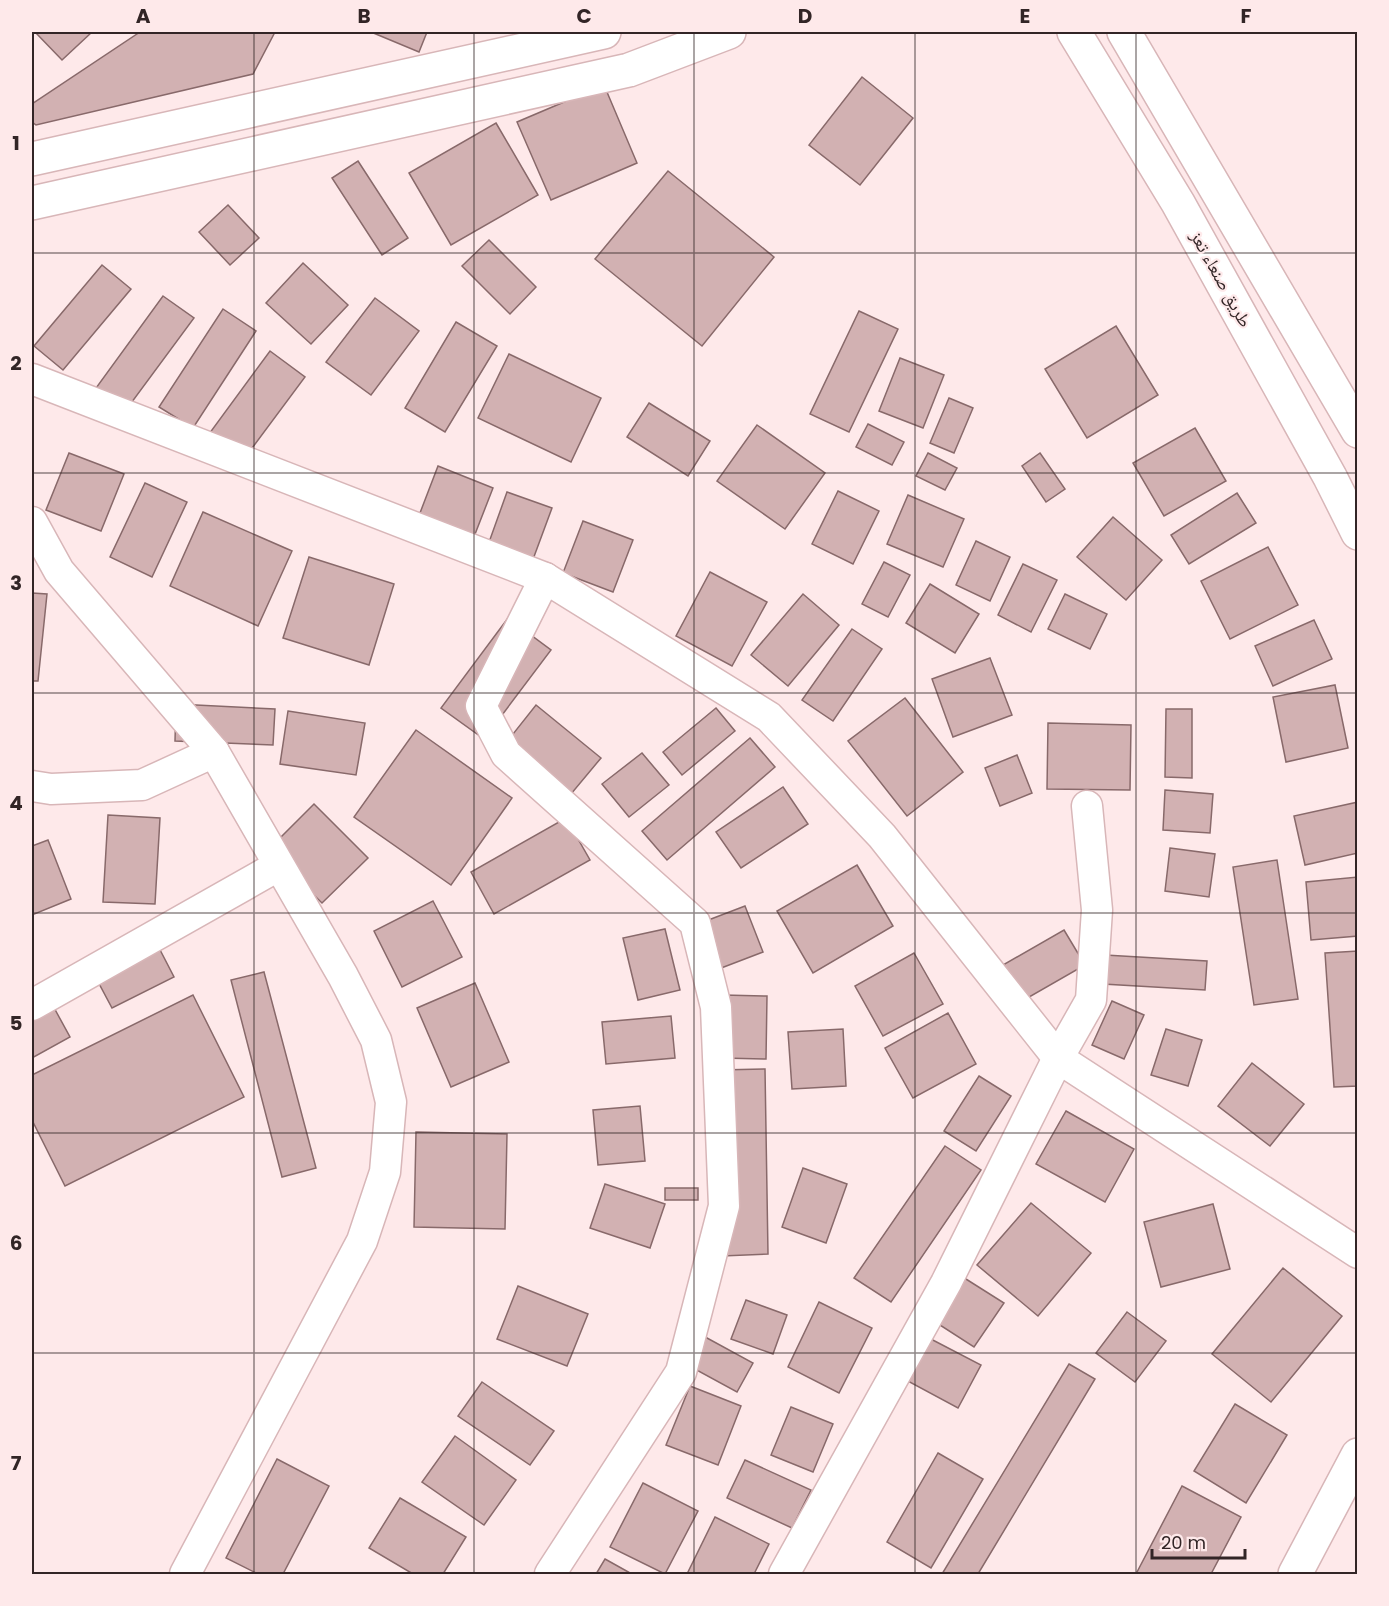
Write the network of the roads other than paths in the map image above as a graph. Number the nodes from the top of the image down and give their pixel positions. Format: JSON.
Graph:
{"nodes":[{"id":1,"x":604,"y":32,"type":"edge"},
{"id":2,"x":729,"y":32,"type":"edge"},
{"id":3,"x":1074,"y":32,"type":"edge"},
{"id":4,"x":1124,"y":32,"type":"edge"},
{"id":5,"x":32,"y":159,"type":"edge"},
{"id":6,"x":32,"y":203,"type":"edge"},
{"id":7,"x":32,"y":379,"type":"edge"},
{"id":8,"x":1358,"y":431,"type":"edge"},
{"id":9,"x":32,"y":522,"type":"edge"},
{"id":10,"x":1358,"y":533,"type":"edge"},
{"id":11,"x":545,"y":578,"type":"junction"},
{"id":12,"x":214,"y":752,"type":"junction"},
{"id":13,"x":32,"y":786,"type":"edge"},
{"id":14,"x":1087,"y":806,"type":"dead end"},
{"id":15,"x":278,"y":866,"type":"junction"},
{"id":16,"x":32,"y":1005,"type":"edge"},
{"id":17,"x":1058,"y":1058,"type":"junction"},
{"id":18,"x":1358,"y":1252,"type":"edge"},
{"id":19,"x":1358,"y":1455,"type":"edge"},
{"id":20,"x":185,"y":1575,"type":"edge"},
{"id":21,"x":550,"y":1575,"type":"edge"},
{"id":22,"x":784,"y":1575,"type":"edge"},
{"id":23,"x":1295,"y":1575,"type":"edge"}],
"edges":[{"from":1,"to":5,"type":"main road"},
{"from":2,"to":6,"type":"main road"},
{"from":3,"to":10,"type":"main road","name":"طريق صنعاء تعز"},
{"from":4,"to":8,"type":"main road"},
{"from":7,"to":11,"type":"street"},
{"from":9,"to":12,"type":"street"},
{"from":11,"to":17,"type":"street"},
{"from":11,"to":21,"type":"street"},
{"from":12,"to":13,"type":"street"},
{"from":12,"to":15,"type":"street"},
{"from":14,"to":17,"type":"street"},
{"from":15,"to":16,"type":"street"},
{"from":15,"to":20,"type":"street"},
{"from":17,"to":18,"type":"street"},
{"from":17,"to":22,"type":"street"},
{"from":19,"to":23,"type":"main road"}]}
